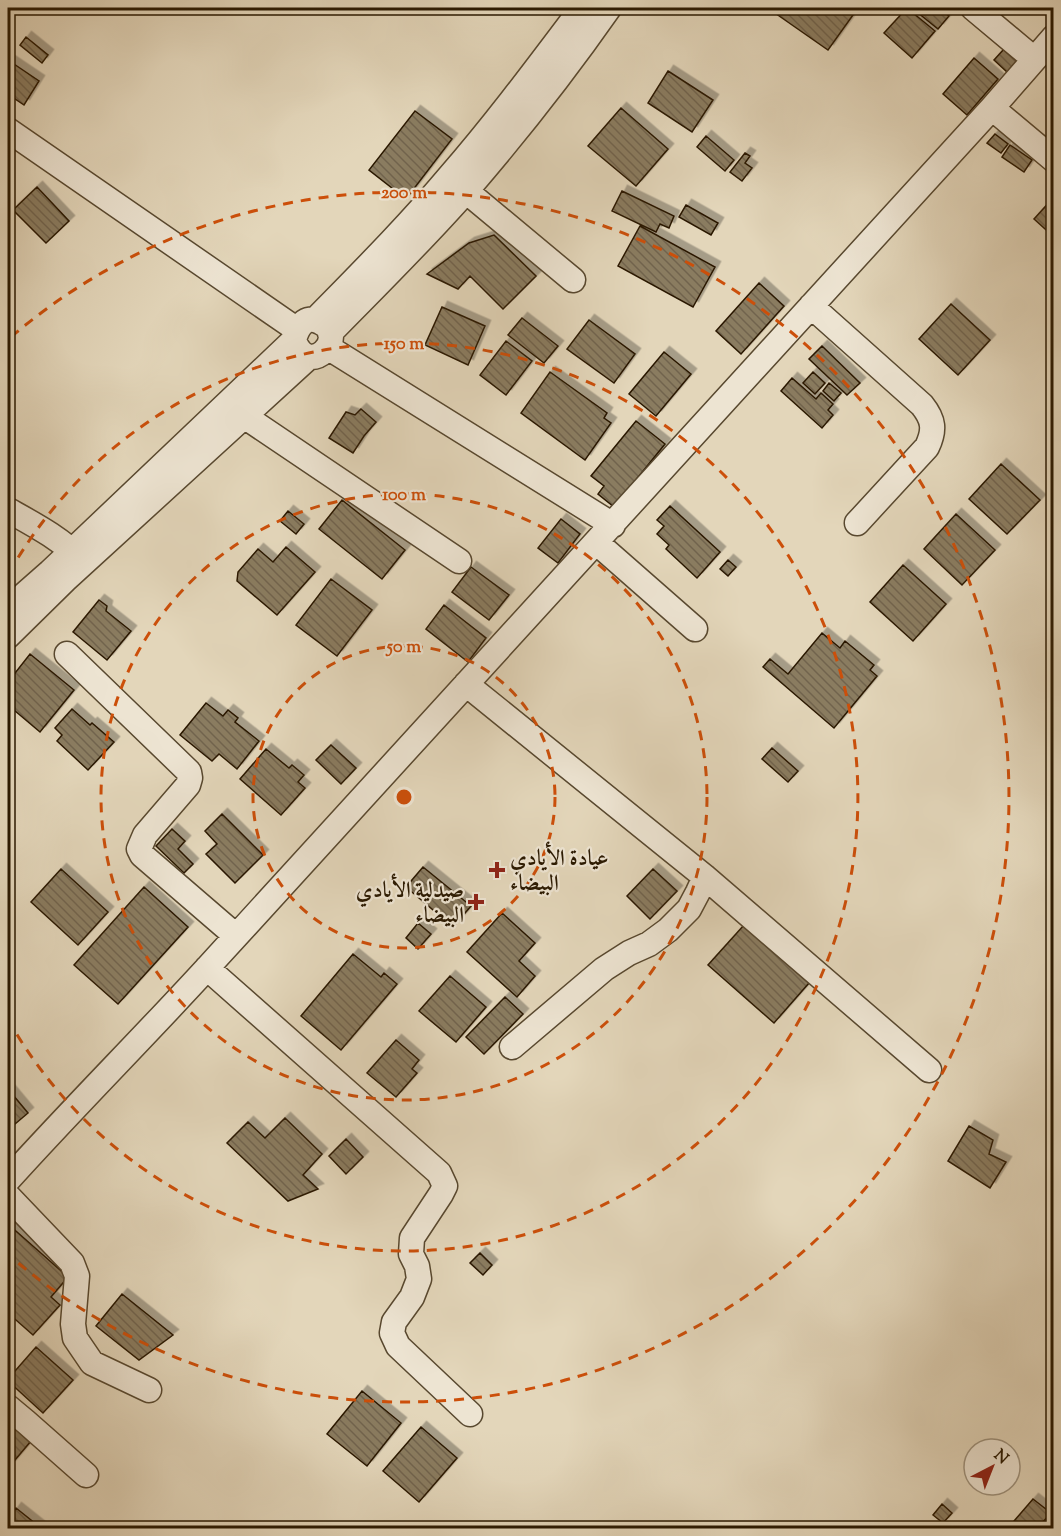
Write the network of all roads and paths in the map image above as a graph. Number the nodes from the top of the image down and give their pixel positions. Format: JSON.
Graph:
{"nodes":[{"id":1,"x":582,"y":8,"type":"edge"},
{"id":2,"x":609,"y":8,"type":"edge"},
{"id":3,"x":973,"y":8,"type":"edge"},
{"id":4,"x":1053,"y":36,"type":"edge"},
{"id":5,"x":1034,"y":59,"type":"junction"},
{"id":6,"x":992,"y":108,"type":"junction"},
{"id":7,"x":8,"y":130,"type":"edge"},
{"id":8,"x":490,"y":146,"type":"junction"},
{"id":9,"x":1053,"y":160,"type":"edge"},
{"id":10,"x":466,"y":191,"type":"junction"},
{"id":11,"x":573,"y":280,"type":"dead end"},
{"id":12,"x":811,"y":306,"type":"junction"},
{"id":13,"x":312,"y":338,"type":"junction"},
{"id":14,"x":244,"y":416,"type":"junction"},
{"id":15,"x":8,"y":510,"type":"edge"},
{"id":16,"x":857,"y":523,"type":"dead end"},
{"id":17,"x":613,"y":525,"type":"junction"},
{"id":18,"x":597,"y":543,"type":"junction"},
{"id":19,"x":78,"y":557,"type":"junction"},
{"id":20,"x":459,"y":561,"type":"dead end"},
{"id":21,"x":8,"y":611,"type":"edge"},
{"id":22,"x":695,"y":629,"type":"dead end"},
{"id":23,"x":8,"y":636,"type":"edge"},
{"id":24,"x":67,"y":654,"type":"dead end"},
{"id":25,"x":466,"y":684,"type":"junction"},
{"id":26,"x":705,"y":877,"type":"junction"},
{"id":27,"x":236,"y":936,"type":"junction"},
{"id":28,"x":207,"y":968,"type":"junction"},
{"id":29,"x":512,"y":1047,"type":"dead end"},
{"id":30,"x":929,"y":1070,"type":"dead end"},
{"id":31,"x":8,"y":1180,"type":"edge"},
{"id":32,"x":8,"y":1196,"type":"edge"},
{"id":33,"x":149,"y":1390,"type":"dead end"},
{"id":34,"x":8,"y":1407,"type":"edge"},
{"id":35,"x":470,"y":1414,"type":"dead end"},
{"id":36,"x":86,"y":1475,"type":"dead end"}],
"edges":[{"from":1,"to":8,"type":"street"},
{"from":2,"to":8,"type":"street"},
{"from":3,"to":5,"type":"street"},
{"from":4,"to":5,"type":"street"},
{"from":5,"to":6,"type":"street"},
{"from":6,"to":9,"type":"street"},
{"from":6,"to":12,"type":"street"},
{"from":7,"to":13,"type":"street"},
{"from":8,"to":10,"type":"street"},
{"from":8,"to":13,"type":"street"},
{"from":10,"to":11,"type":"street"},
{"from":10,"to":13,"type":"street"},
{"from":12,"to":16,"type":"street"},
{"from":12,"to":17,"type":"street"},
{"from":13,"to":14,"type":"street"},
{"from":13,"to":17,"type":"street"},
{"from":13,"to":19,"type":"street"},
{"from":14,"to":19,"type":"street"},
{"from":14,"to":20,"type":"street"},
{"from":15,"to":19,"type":"street"},
{"from":17,"to":18,"type":"street"},
{"from":18,"to":22,"type":"street"},
{"from":18,"to":25,"type":"street"},
{"from":19,"to":21,"type":"street"},
{"from":19,"to":23,"type":"street"},
{"from":24,"to":27,"type":"street"},
{"from":25,"to":26,"type":"street"},
{"from":25,"to":27,"type":"street"},
{"from":26,"to":29,"type":"street"},
{"from":26,"to":30,"type":"street"},
{"from":27,"to":28,"type":"street"},
{"from":28,"to":31,"type":"street"},
{"from":28,"to":35,"type":"street"},
{"from":32,"to":33,"type":"street"},
{"from":34,"to":36,"type":"street"}]}
